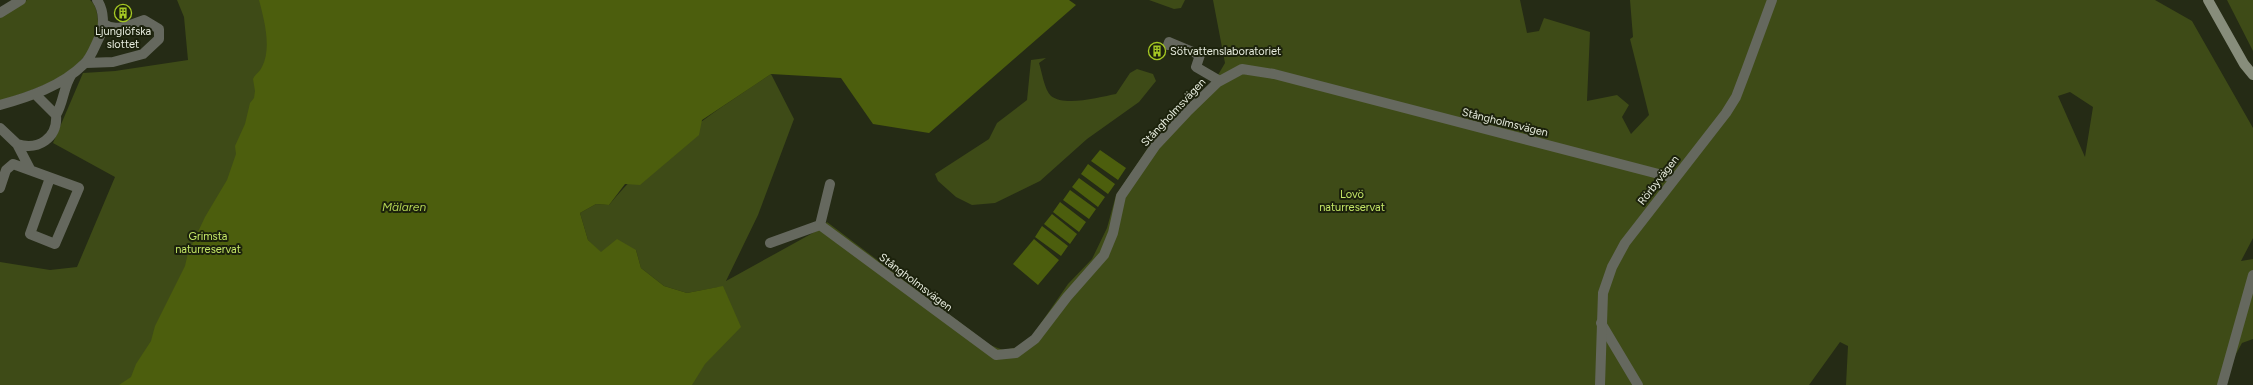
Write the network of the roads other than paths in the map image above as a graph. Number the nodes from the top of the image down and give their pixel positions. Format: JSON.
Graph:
{"nodes":[{"id":1,"x":20,"y":0,"type":"edge"},
{"id":2,"x":1772,"y":0,"type":"edge"},
{"id":3,"x":2208,"y":0,"type":"edge"},
{"id":4,"x":99,"y":1,"type":"edge"},
{"id":5,"x":0,"y":13,"type":"edge"},
{"id":6,"x":104,"y":24,"type":"junction"},
{"id":7,"x":1168,"y":45,"type":"dead end"},
{"id":8,"x":86,"y":63,"type":"junction"},
{"id":9,"x":73,"y":73,"type":"junction"},
{"id":10,"x":2253,"y":75,"type":"edge"},
{"id":11,"x":1220,"y":81,"type":"junction"},
{"id":12,"x":35,"y":94,"type":"junction"},
{"id":13,"x":0,"y":105,"type":"edge"},
{"id":14,"x":56,"y":115,"type":"junction"},
{"id":15,"x":0,"y":128,"type":"edge"},
{"id":16,"x":17,"y":144,"type":"junction"},
{"id":17,"x":30,"y":169,"type":"junction"},
{"id":18,"x":50,"y":178,"type":"junction"},
{"id":19,"x":1674,"y":178,"type":"junction"},
{"id":20,"x":830,"y":184,"type":"dead end"},
{"id":21,"x":0,"y":188,"type":"edge"},
{"id":22,"x":820,"y":225,"type":"junction"},
{"id":23,"x":770,"y":243,"type":"dead end"},
{"id":24,"x":2253,"y":275,"type":"edge"},
{"id":25,"x":1601,"y":323,"type":"junction"},
{"id":26,"x":1600,"y":385,"type":"edge"},
{"id":27,"x":1638,"y":385,"type":"edge"},
{"id":28,"x":2222,"y":385,"type":"edge"}],
"edges":[{"from":1,"to":5,"type":"street"},
{"from":2,"to":19,"type":"street","name":"Rörbyvägen"},
{"from":3,"to":10,"type":"main road"},
{"from":4,"to":6,"type":"street"},
{"from":6,"to":8,"type":"street"},
{"from":6,"to":8,"type":"street"},
{"from":7,"to":11,"type":"street"},
{"from":8,"to":9,"type":"street"},
{"from":9,"to":12,"type":"street"},
{"from":9,"to":14,"type":"street"},
{"from":11,"to":19,"type":"street","name":"Stångholmsvägen"},
{"from":11,"to":22,"type":"street","name":"Stångholmsvägen"},
{"from":12,"to":13,"type":"street"},
{"from":12,"to":14,"type":"street"},
{"from":14,"to":16,"type":"street"},
{"from":15,"to":16,"type":"street"},
{"from":16,"to":17,"type":"street"},
{"from":17,"to":18,"type":"street"},
{"from":17,"to":21,"type":"street"},
{"from":18,"to":18,"type":"street"},
{"from":19,"to":25,"type":"street","name":"Rörbyvägen"},
{"from":20,"to":22,"type":"street"},
{"from":22,"to":23,"type":"street"},
{"from":24,"to":28,"type":"street"},
{"from":25,"to":26,"type":"street","name":"Rörbyvägen"},
{"from":25,"to":27,"type":"street"}]}
